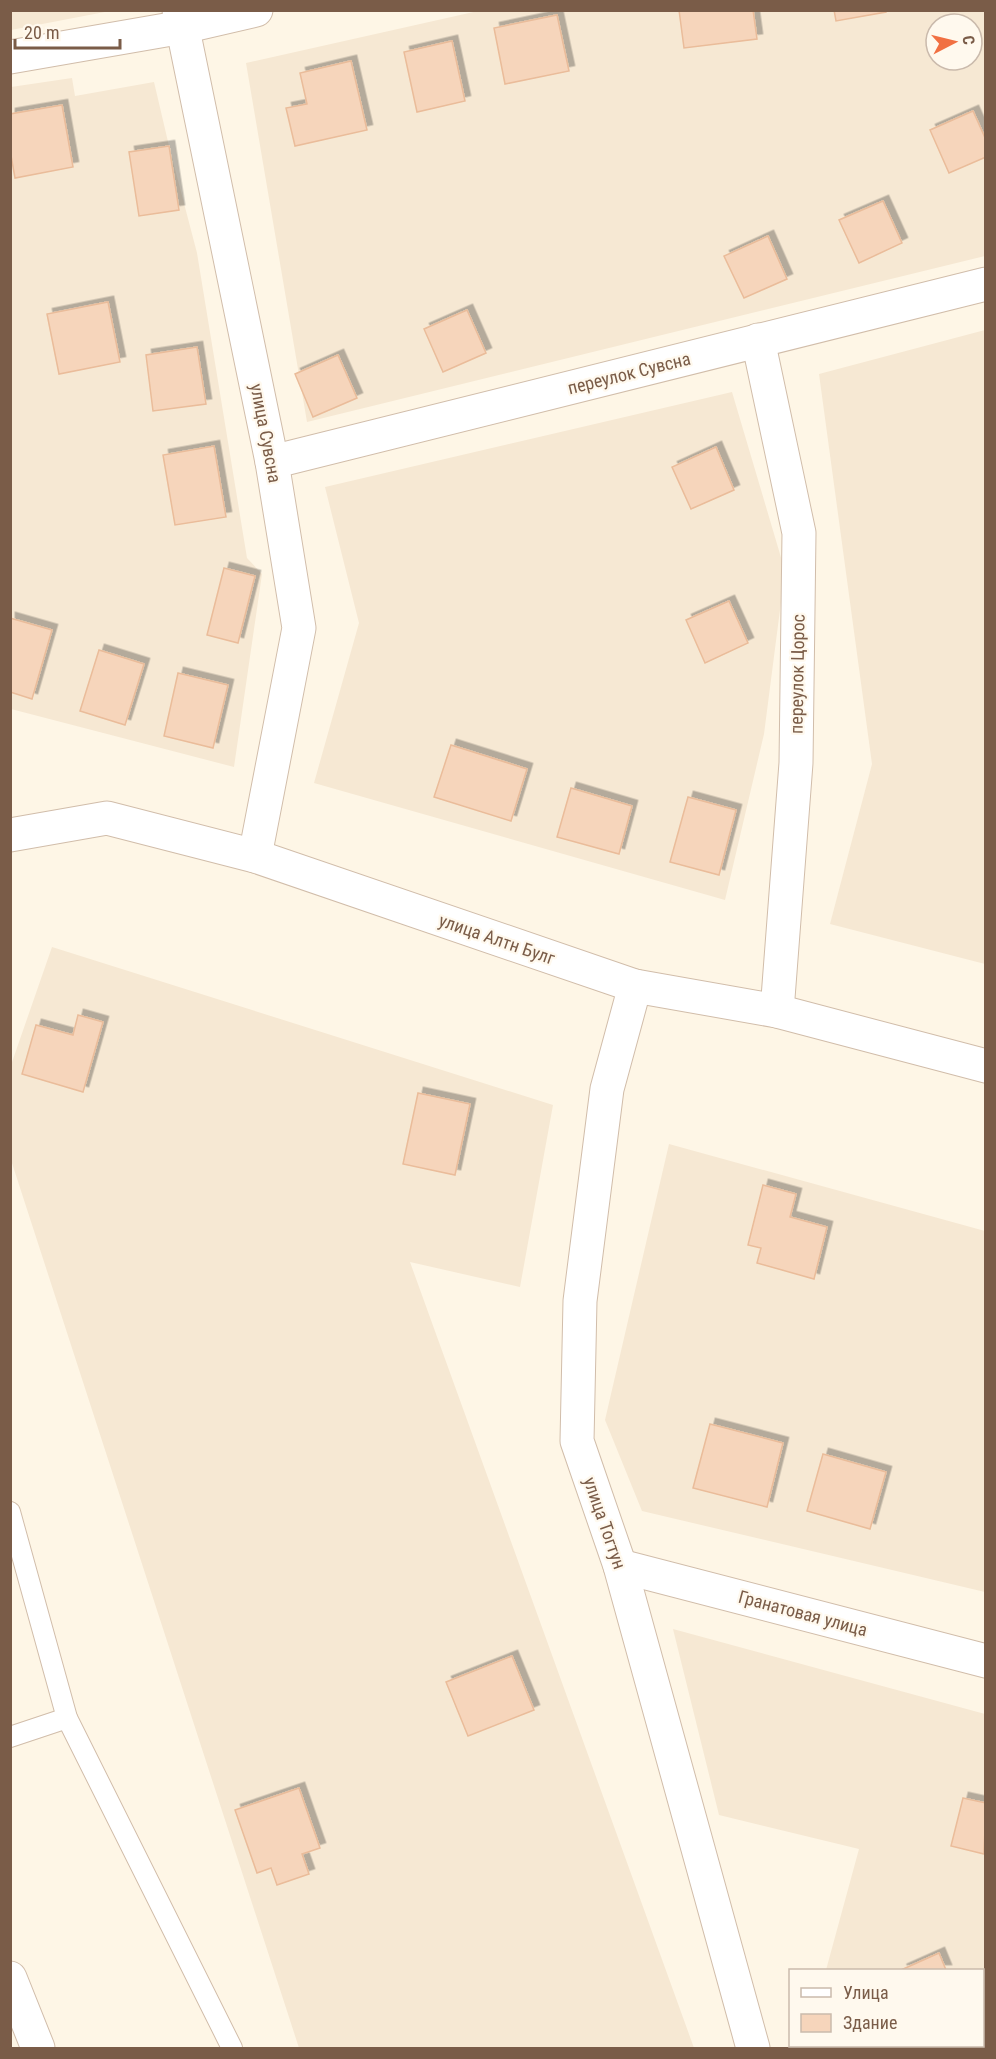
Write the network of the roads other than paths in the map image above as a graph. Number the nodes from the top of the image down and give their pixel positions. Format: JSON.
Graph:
{"nodes":[{"id":1,"x":256,"y":10,"type":"edge"},
{"id":2,"x":181,"y":19,"type":"edge"},
{"id":3,"x":10,"y":57,"type":"edge"},
{"id":4,"x":986,"y":284,"type":"edge"},
{"id":5,"x":758,"y":340,"type":"junction"},
{"id":6,"x":272,"y":462,"type":"junction"},
{"id":7,"x":10,"y":835,"type":"edge"},
{"id":8,"x":255,"y":856,"type":"junction"},
{"id":9,"x":635,"y":986,"type":"junction"},
{"id":10,"x":777,"y":1011,"type":"junction"},
{"id":11,"x":986,"y":1066,"type":"edge"},
{"id":12,"x":10,"y":1512,"type":"edge"},
{"id":13,"x":620,"y":1566,"type":"junction"},
{"id":14,"x":986,"y":1661,"type":"edge"},
{"id":15,"x":67,"y":1718,"type":"junction"},
{"id":16,"x":10,"y":1737,"type":"edge"},
{"id":17,"x":10,"y":1978,"type":"edge"},
{"id":18,"x":38,"y":2049,"type":"edge"},
{"id":19,"x":232,"y":2049,"type":"edge"},
{"id":20,"x":753,"y":2049,"type":"edge"}],
"edges":[{"from":1,"to":2,"type":"street"},
{"from":2,"to":3,"type":"street"},
{"from":2,"to":6,"type":"street","name":"улица Сувсна"},
{"from":4,"to":5,"type":"street","name":"переулок Сувсна"},
{"from":5,"to":6,"type":"street","name":"переулок Сувсна"},
{"from":5,"to":10,"type":"street","name":"переулок Цорос"},
{"from":6,"to":8,"type":"street","name":"улица Сувсна"},
{"from":7,"to":8,"type":"street","name":"улица Алтн Булг"},
{"from":8,"to":9,"type":"street","name":"улица Алтн Булг"},
{"from":9,"to":10,"type":"street","name":"улица Алтн Булг"},
{"from":9,"to":13,"type":"street","name":"улица Тогтун"},
{"from":10,"to":11,"type":"street","name":"улица Алтн Булг"},
{"from":12,"to":15,"type":"lane"},
{"from":13,"to":14,"type":"street","name":"Гранатовая улица"},
{"from":13,"to":20,"type":"street","name":"улица Тогтун"},
{"from":15,"to":16,"type":"lane"},
{"from":15,"to":19,"type":"lane"},
{"from":17,"to":18,"type":"street"}]}
